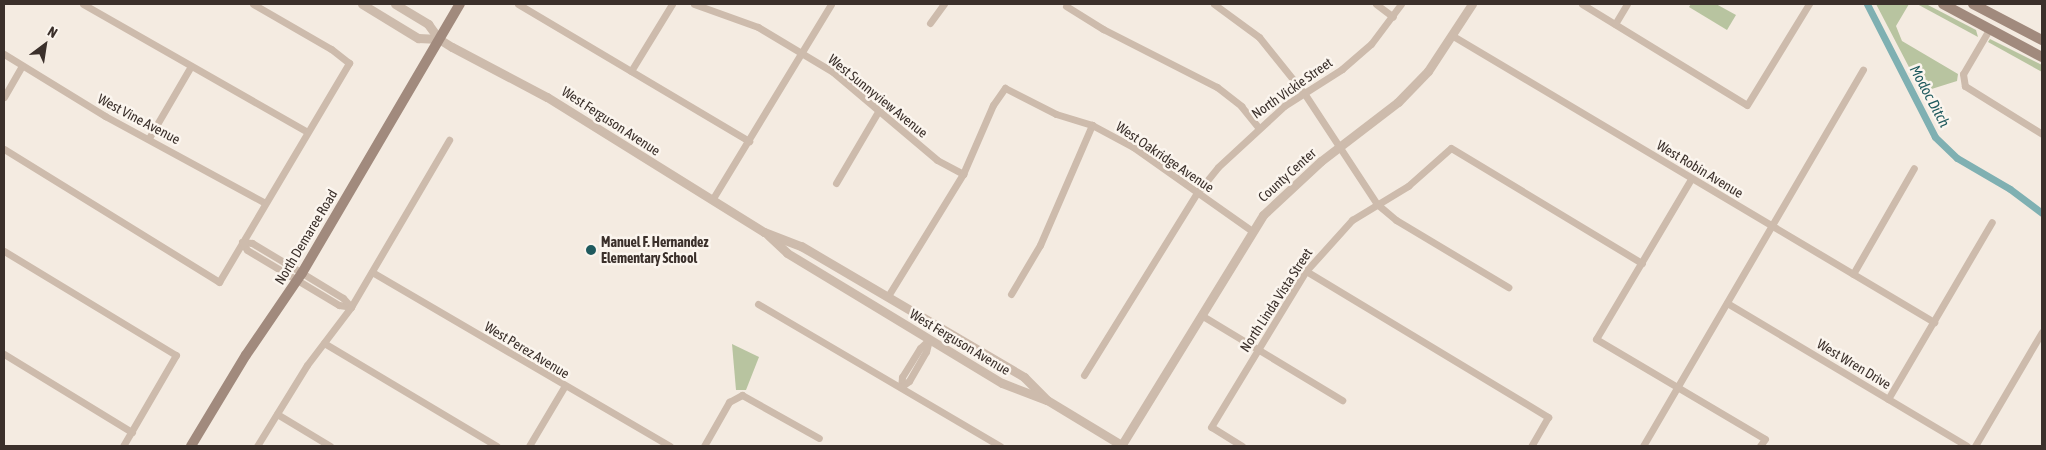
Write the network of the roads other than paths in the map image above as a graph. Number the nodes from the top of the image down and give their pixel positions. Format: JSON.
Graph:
{"nodes":[{"id":1,"x":83,"y":4,"type":"edge"},
{"id":2,"x":253,"y":4,"type":"edge"},
{"id":3,"x":362,"y":4,"type":"edge"},
{"id":4,"x":395,"y":4,"type":"edge"},
{"id":5,"x":460,"y":4,"type":"edge"},
{"id":6,"x":518,"y":4,"type":"edge"},
{"id":7,"x":672,"y":4,"type":"edge"},
{"id":8,"x":694,"y":4,"type":"edge"},
{"id":9,"x":831,"y":4,"type":"edge"},
{"id":10,"x":944,"y":4,"type":"edge"},
{"id":11,"x":1214,"y":4,"type":"edge"},
{"id":12,"x":1376,"y":4,"type":"edge"},
{"id":13,"x":1400,"y":4,"type":"edge"},
{"id":14,"x":1472,"y":4,"type":"edge"},
{"id":15,"x":1582,"y":4,"type":"edge"},
{"id":16,"x":1628,"y":4,"type":"edge"},
{"id":17,"x":1808,"y":4,"type":"edge"},
{"id":18,"x":1942,"y":4,"type":"edge"},
{"id":19,"x":1973,"y":4,"type":"edge"},
{"id":20,"x":1066,"y":6,"type":"dead end"},
{"id":21,"x":1393,"y":17,"type":"junction"},
{"id":22,"x":930,"y":23,"type":"dead end"},
{"id":23,"x":1615,"y":24,"type":"junction"},
{"id":24,"x":1990,"y":28,"type":"junction"},
{"id":25,"x":1453,"y":36,"type":"junction"},
{"id":26,"x":439,"y":39,"type":"junction"},
{"id":27,"x":2042,"y":40,"type":"edge"},
{"id":28,"x":802,"y":53,"type":"junction"},
{"id":29,"x":4,"y":54,"type":"edge"},
{"id":30,"x":2042,"y":57,"type":"edge"},
{"id":31,"x":22,"y":66,"type":"junction"},
{"id":32,"x":191,"y":66,"type":"junction"},
{"id":33,"x":1863,"y":70,"type":"dead end"},
{"id":34,"x":631,"y":71,"type":"junction"},
{"id":35,"x":1304,"y":93,"type":"junction"},
{"id":36,"x":4,"y":97,"type":"edge"},
{"id":37,"x":879,"y":110,"type":"junction"},
{"id":38,"x":1092,"y":125,"type":"junction"},
{"id":39,"x":1258,"y":127,"type":"junction"},
{"id":40,"x":307,"y":132,"type":"junction"},
{"id":41,"x":2042,"y":134,"type":"edge"},
{"id":42,"x":149,"y":138,"type":"junction"},
{"id":43,"x":449,"y":140,"type":"dead end"},
{"id":44,"x":749,"y":141,"type":"junction"},
{"id":45,"x":1342,"y":147,"type":"junction"},
{"id":46,"x":4,"y":149,"type":"edge"},
{"id":47,"x":1914,"y":168,"type":"dead end"},
{"id":48,"x":963,"y":174,"type":"junction"},
{"id":49,"x":1691,"y":179,"type":"junction"},
{"id":50,"x":836,"y":183,"type":"dead end"},
{"id":51,"x":1197,"y":193,"type":"junction"},
{"id":52,"x":712,"y":200,"type":"junction"},
{"id":53,"x":265,"y":203,"type":"junction"},
{"id":54,"x":1377,"y":204,"type":"junction"},
{"id":55,"x":1992,"y":222,"type":"dead end"},
{"id":56,"x":1771,"y":226,"type":"junction"},
{"id":57,"x":1252,"y":231,"type":"junction"},
{"id":58,"x":764,"y":232,"type":"junction"},
{"id":59,"x":242,"y":242,"type":"junction"},
{"id":60,"x":4,"y":251,"type":"edge"},
{"id":61,"x":1642,"y":263,"type":"junction"},
{"id":62,"x":1306,"y":271,"type":"junction"},
{"id":63,"x":372,"y":272,"type":"junction"},
{"id":64,"x":1854,"y":274,"type":"junction"},
{"id":65,"x":300,"y":277,"type":"junction"},
{"id":66,"x":1508,"y":287,"type":"dead end"},
{"id":67,"x":1011,"y":294,"type":"dead end"},
{"id":68,"x":888,"y":296,"type":"junction"},
{"id":69,"x":1727,"y":303,"type":"junction"},
{"id":70,"x":758,"y":304,"type":"dead end"},
{"id":71,"x":350,"y":307,"type":"junction"},
{"id":72,"x":1201,"y":315,"type":"junction"},
{"id":73,"x":1934,"y":322,"type":"junction"},
{"id":74,"x":2042,"y":332,"type":"edge"},
{"id":75,"x":929,"y":340,"type":"junction"},
{"id":76,"x":324,"y":343,"type":"junction"},
{"id":77,"x":1258,"y":349,"type":"junction"},
{"id":78,"x":4,"y":354,"type":"edge"},
{"id":79,"x":1084,"y":375,"type":"dead end"},
{"id":80,"x":564,"y":387,"type":"junction"},
{"id":81,"x":901,"y":387,"type":"junction"},
{"id":82,"x":1678,"y":388,"type":"junction"},
{"id":83,"x":1888,"y":399,"type":"junction"},
{"id":84,"x":1047,"y":400,"type":"junction"},
{"id":85,"x":1342,"y":400,"type":"dead end"},
{"id":86,"x":276,"y":414,"type":"junction"},
{"id":87,"x":132,"y":432,"type":"junction"},
{"id":88,"x":819,"y":438,"type":"dead end"},
{"id":89,"x":123,"y":446,"type":"edge"},
{"id":90,"x":191,"y":446,"type":"edge"},
{"id":91,"x":257,"y":446,"type":"edge"},
{"id":92,"x":330,"y":446,"type":"edge"},
{"id":93,"x":497,"y":446,"type":"edge"},
{"id":94,"x":529,"y":446,"type":"edge"},
{"id":95,"x":670,"y":446,"type":"edge"},
{"id":96,"x":704,"y":446,"type":"edge"},
{"id":97,"x":1000,"y":446,"type":"edge"},
{"id":98,"x":1122,"y":446,"type":"edge"},
{"id":99,"x":1242,"y":446,"type":"edge"},
{"id":100,"x":1531,"y":446,"type":"edge"},
{"id":101,"x":1642,"y":446,"type":"edge"},
{"id":102,"x":1760,"y":446,"type":"edge"},
{"id":103,"x":1967,"y":446,"type":"edge"},
{"id":104,"x":1975,"y":446,"type":"edge"}],
"edges":[{"from":1,"to":32,"type":"street"},
{"from":2,"to":40,"type":"street"},
{"from":3,"to":26,"type":"street","name":"West Ferguson Avenue"},
{"from":4,"to":26,"type":"street","name":"West Ferguson Avenue"},
{"from":5,"to":26,"type":"main road","name":"North Demaree Road"},
{"from":6,"to":34,"type":"street"},
{"from":7,"to":34,"type":"street"},
{"from":8,"to":28,"type":"street","name":"West Sunnyview Avenue"},
{"from":9,"to":28,"type":"street"},
{"from":10,"to":22,"type":"street"},
{"from":11,"to":35,"type":"street"},
{"from":12,"to":21,"type":"street"},
{"from":13,"to":21,"type":"street","name":"North Vickie Street"},
{"from":14,"to":25,"type":"street","name":"County Center"},
{"from":15,"to":23,"type":"street"},
{"from":16,"to":23,"type":"street"},
{"from":17,"to":23,"type":"street"},
{"from":18,"to":24,"type":"main road"},
{"from":19,"to":27,"type":"main road"},
{"from":20,"to":39,"type":"street"},
{"from":21,"to":35,"type":"street","name":"North Vickie Street"},
{"from":24,"to":30,"type":"main road"},
{"from":24,"to":41,"type":"street"},
{"from":25,"to":45,"type":"street","name":"County Center"},
{"from":25,"to":49,"type":"street","name":"West Robin Avenue"},
{"from":26,"to":52,"type":"street","name":"West Ferguson Avenue"},
{"from":26,"to":65,"type":"main road","name":"North Demaree Road"},
{"from":28,"to":37,"type":"street","name":"West Sunnyview Avenue"},
{"from":28,"to":44,"type":"street"},
{"from":29,"to":31,"type":"street","name":"West Vine Avenue"},
{"from":31,"to":36,"type":"street"},
{"from":31,"to":42,"type":"street","name":"West Vine Avenue"},
{"from":32,"to":40,"type":"street"},
{"from":32,"to":42,"type":"street"},
{"from":33,"to":56,"type":"street"},
{"from":34,"to":44,"type":"street"},
{"from":35,"to":39,"type":"street","name":"North Vickie Street"},
{"from":35,"to":45,"type":"street"},
{"from":37,"to":48,"type":"street","name":"West Sunnyview Avenue"},
{"from":37,"to":50,"type":"street"},
{"from":38,"to":48,"type":"street","name":"West Oakridge Avenue"},
{"from":38,"to":51,"type":"street","name":"West Oakridge Avenue"},
{"from":38,"to":67,"type":"street"},
{"from":39,"to":51,"type":"street","name":"North Vickie Street"},
{"from":40,"to":53,"type":"street"},
{"from":42,"to":53,"type":"street","name":"West Vine Avenue"},
{"from":43,"to":63,"type":"street"},
{"from":44,"to":52,"type":"street"},
{"from":45,"to":54,"type":"street"},
{"from":45,"to":57,"type":"street","name":"County Center"},
{"from":46,"to":59,"type":"street"},
{"from":47,"to":64,"type":"street"},
{"from":48,"to":68,"type":"street"},
{"from":49,"to":56,"type":"street","name":"West Robin Avenue"},
{"from":49,"to":61,"type":"street"},
{"from":51,"to":57,"type":"street","name":"West Oakridge Avenue"},
{"from":51,"to":79,"type":"street","name":"North Vickie Street"},
{"from":52,"to":58,"type":"street","name":"West Ferguson Avenue"},
{"from":53,"to":59,"type":"street"},
{"from":54,"to":61,"type":"street","name":"North Linda Vista Street"},
{"from":54,"to":62,"type":"street","name":"North Linda Vista Street"},
{"from":54,"to":66,"type":"street"},
{"from":55,"to":73,"type":"street"},
{"from":56,"to":64,"type":"street","name":"West Robin Avenue"},
{"from":56,"to":69,"type":"street"},
{"from":57,"to":72,"type":"street","name":"County Center"},
{"from":58,"to":68,"type":"street","name":"West Ferguson Avenue"},
{"from":58,"to":75,"type":"street","name":"West Ferguson Avenue"},
{"from":59,"to":65,"type":"street"},
{"from":60,"to":87,"type":"street"},
{"from":61,"to":82,"type":"street"},
{"from":62,"to":77,"type":"street","name":"North Linda Vista Street"},
{"from":62,"to":100,"type":"street"},
{"from":63,"to":71,"type":"street"},
{"from":63,"to":80,"type":"street","name":"West Perez Avenue"},
{"from":64,"to":73,"type":"street","name":"West Robin Avenue"},
{"from":65,"to":71,"type":"street"},
{"from":65,"to":90,"type":"main road","name":"North Demaree Road"},
{"from":68,"to":84,"type":"street","name":"West Ferguson Avenue"},
{"from":69,"to":82,"type":"street"},
{"from":69,"to":83,"type":"street","name":"West Wren Drive"},
{"from":70,"to":81,"type":"street"},
{"from":71,"to":76,"type":"street"},
{"from":72,"to":77,"type":"street"},
{"from":72,"to":98,"type":"street","name":"County Center"},
{"from":73,"to":83,"type":"street"},
{"from":74,"to":104,"type":"street"},
{"from":75,"to":81,"type":"street"},
{"from":75,"to":84,"type":"street","name":"West Ferguson Avenue"},
{"from":76,"to":86,"type":"street"},
{"from":76,"to":93,"type":"street"},
{"from":77,"to":85,"type":"street"},
{"from":77,"to":99,"type":"street","name":"North Linda Vista Street"},
{"from":78,"to":87,"type":"street"},
{"from":80,"to":94,"type":"street"},
{"from":80,"to":95,"type":"street","name":"West Perez Avenue"},
{"from":81,"to":97,"type":"street"},
{"from":82,"to":101,"type":"street"},
{"from":82,"to":102,"type":"street"},
{"from":83,"to":103,"type":"street","name":"West Wren Drive"},
{"from":84,"to":98,"type":"street","name":"West Ferguson Avenue"},
{"from":86,"to":91,"type":"street"},
{"from":86,"to":92,"type":"street"},
{"from":87,"to":89,"type":"street"},
{"from":88,"to":96,"type":"street"}]}
